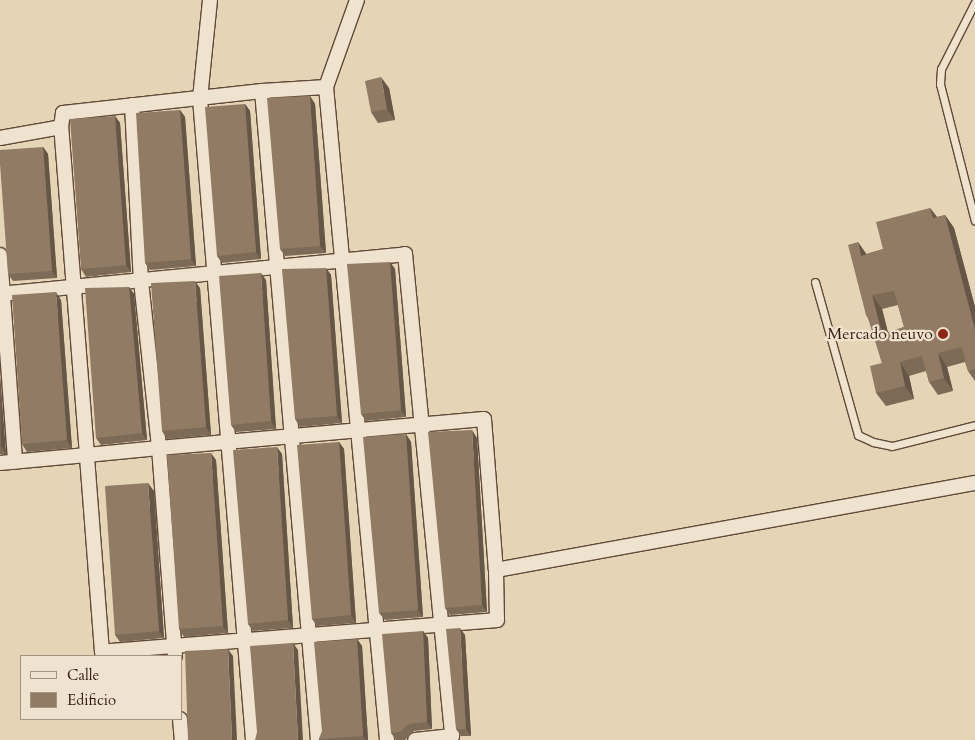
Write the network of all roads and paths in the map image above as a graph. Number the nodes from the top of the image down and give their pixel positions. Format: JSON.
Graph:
{"nodes":[{"id":1,"x":210,"y":0,"type":"edge"},
{"id":2,"x":358,"y":0,"type":"edge"},
{"id":3,"x":975,"y":2,"type":"edge"},
{"id":4,"x":326,"y":87,"type":"junction"},
{"id":5,"x":262,"y":91,"type":"junction"},
{"id":6,"x":200,"y":99,"type":"junction"},
{"id":7,"x":132,"y":105,"type":"junction"},
{"id":8,"x":61,"y":127,"type":"junction"},
{"id":9,"x":0,"y":138,"type":"edge"},
{"id":10,"x":975,"y":222,"type":"edge"},
{"id":11,"x":0,"y":255,"type":"edge"},
{"id":12,"x":342,"y":260,"type":"junction"},
{"id":13,"x":277,"y":267,"type":"junction"},
{"id":14,"x":214,"y":273,"type":"junction"},
{"id":15,"x":141,"y":281,"type":"junction"},
{"id":16,"x":815,"y":282,"type":"dead end"},
{"id":17,"x":74,"y":286,"type":"junction"},
{"id":18,"x":1,"y":293,"type":"edge"},
{"id":19,"x":422,"y":425,"type":"junction"},
{"id":20,"x":975,"y":425,"type":"edge"},
{"id":21,"x":358,"y":430,"type":"junction"},
{"id":22,"x":292,"y":436,"type":"junction"},
{"id":23,"x":228,"y":442,"type":"junction"},
{"id":24,"x":159,"y":448,"type":"junction"},
{"id":25,"x":87,"y":455,"type":"junction"},
{"id":26,"x":15,"y":461,"type":"junction"},
{"id":27,"x":0,"y":463,"type":"edge"},
{"id":28,"x":975,"y":483,"type":"edge"},
{"id":29,"x":496,"y":570,"type":"junction"},
{"id":30,"x":441,"y":625,"type":"junction"},
{"id":31,"x":376,"y":630,"type":"junction"},
{"id":32,"x":309,"y":635,"type":"junction"},
{"id":33,"x":244,"y":640,"type":"junction"},
{"id":34,"x":175,"y":651,"type":"edge"},
{"id":35,"x":180,"y":720,"type":"edge"},
{"id":36,"x":182,"y":740,"type":"edge"},
{"id":37,"x":253,"y":740,"type":"edge"},
{"id":38,"x":318,"y":740,"type":"edge"},
{"id":39,"x":386,"y":740,"type":"edge"},
{"id":40,"x":416,"y":740,"type":"edge"}],
"edges":[{"from":1,"to":6,"type":"street"},
{"from":2,"to":4,"type":"street"},
{"from":3,"to":10,"type":"lane"},
{"from":4,"to":5,"type":"street"},
{"from":4,"to":12,"type":"street"},
{"from":5,"to":6,"type":"street"},
{"from":5,"to":13,"type":"street"},
{"from":6,"to":7,"type":"street"},
{"from":6,"to":14,"type":"street"},
{"from":7,"to":8,"type":"street"},
{"from":7,"to":15,"type":"street"},
{"from":8,"to":9,"type":"street"},
{"from":8,"to":17,"type":"street"},
{"from":11,"to":18,"type":"street"},
{"from":12,"to":13,"type":"street"},
{"from":12,"to":19,"type":"street"},
{"from":12,"to":21,"type":"street"},
{"from":13,"to":14,"type":"street"},
{"from":13,"to":22,"type":"street"},
{"from":14,"to":15,"type":"street"},
{"from":14,"to":23,"type":"street"},
{"from":15,"to":17,"type":"street"},
{"from":15,"to":24,"type":"street"},
{"from":16,"to":20,"type":"lane"},
{"from":17,"to":18,"type":"street"},
{"from":17,"to":25,"type":"street"},
{"from":18,"to":26,"type":"street"},
{"from":19,"to":21,"type":"street"},
{"from":19,"to":29,"type":"street"},
{"from":19,"to":30,"type":"street"},
{"from":21,"to":22,"type":"street"},
{"from":21,"to":31,"type":"street"},
{"from":22,"to":23,"type":"street"},
{"from":22,"to":32,"type":"street"},
{"from":23,"to":24,"type":"street"},
{"from":23,"to":33,"type":"street"},
{"from":24,"to":25,"type":"street"},
{"from":24,"to":34,"type":"street"},
{"from":25,"to":26,"type":"street"},
{"from":25,"to":34,"type":"street"},
{"from":26,"to":27,"type":"street"},
{"from":28,"to":29,"type":"street"},
{"from":29,"to":30,"type":"street"},
{"from":30,"to":31,"type":"street"},
{"from":30,"to":40,"type":"street"},
{"from":31,"to":32,"type":"street"},
{"from":31,"to":39,"type":"street"},
{"from":32,"to":33,"type":"street"},
{"from":32,"to":38,"type":"street"},
{"from":33,"to":34,"type":"street"},
{"from":33,"to":37,"type":"street"},
{"from":35,"to":36,"type":"street"}]}
